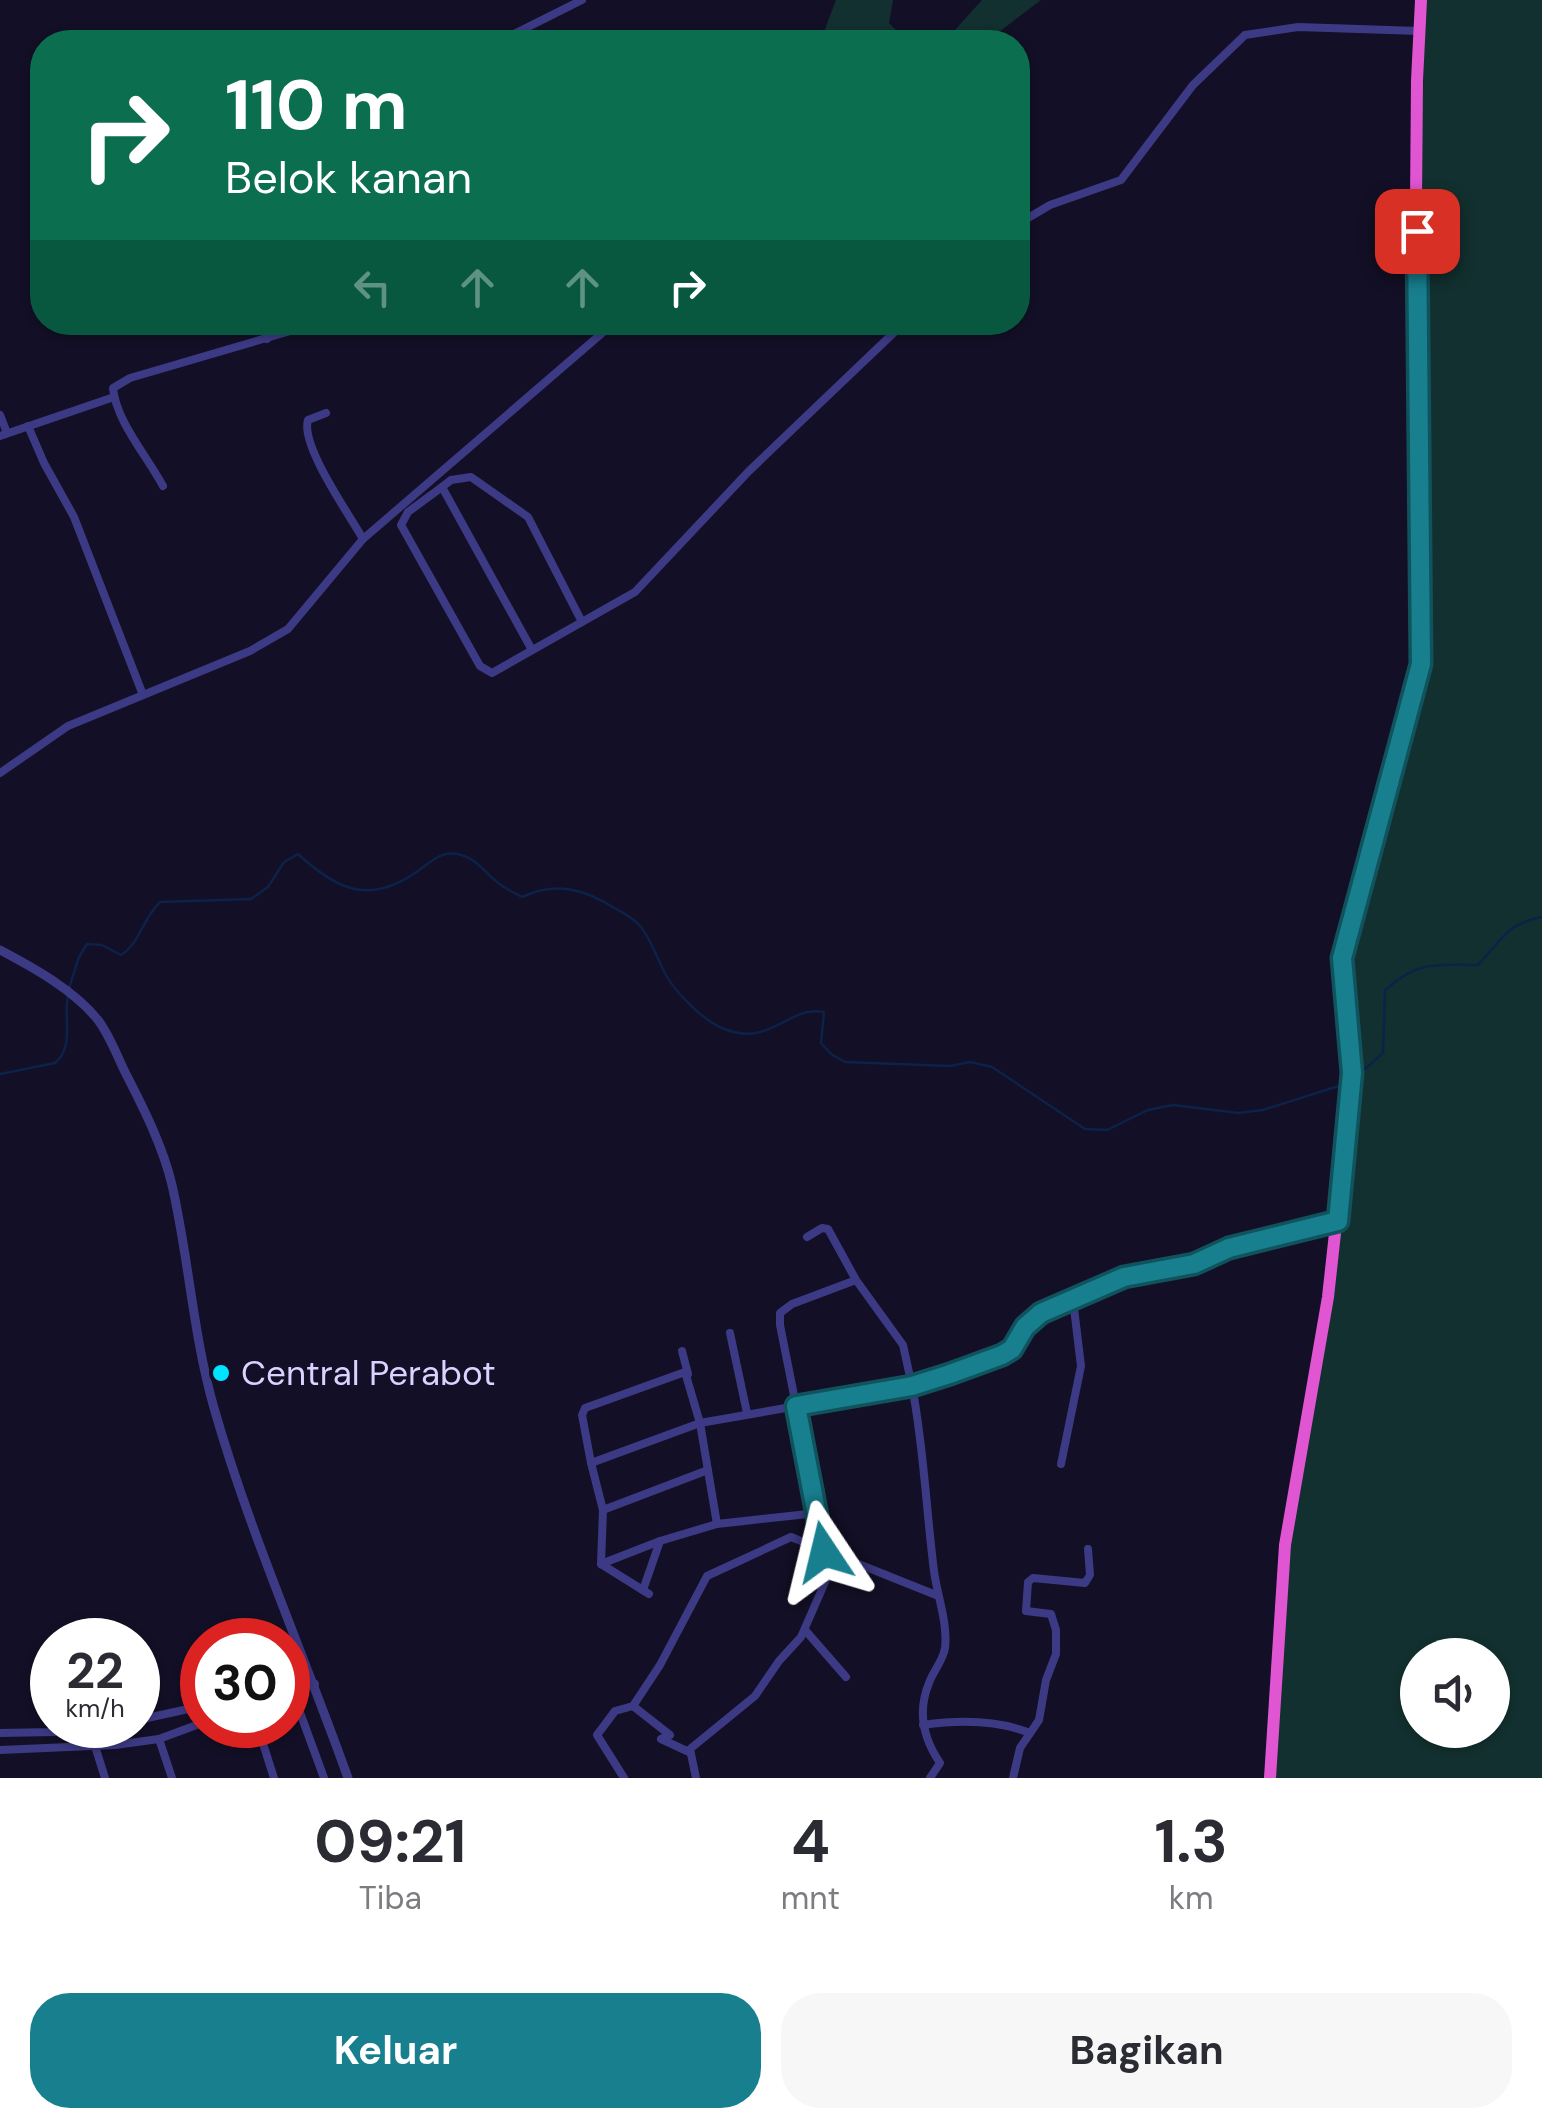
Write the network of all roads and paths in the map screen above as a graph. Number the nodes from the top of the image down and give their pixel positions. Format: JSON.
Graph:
{"nodes":[{"id":1,"x":582,"y":0,"type":"edge"},
{"id":2,"x":1420,"y":0,"type":"edge"},
{"id":3,"x":522,"y":30,"type":"edge"},
{"id":4,"x":1418,"y":32,"type":"junction"},
{"id":5,"x":1030,"y":217,"type":"edge"},
{"id":6,"x":265,"y":335,"type":"edge"},
{"id":7,"x":279,"y":335,"type":"edge"},
{"id":8,"x":601,"y":335,"type":"edge"},
{"id":9,"x":892,"y":335,"type":"edge"},
{"id":10,"x":267,"y":339,"type":"junction"},
{"id":11,"x":114,"y":397,"type":"junction"},
{"id":12,"x":326,"y":413,"type":"dead end"},
{"id":13,"x":0,"y":415,"type":"edge"},
{"id":14,"x":28,"y":426,"type":"junction"},
{"id":15,"x":4,"y":435,"type":"edge"},
{"id":16,"x":162,"y":486,"type":"dead end"},
{"id":17,"x":442,"y":487,"type":"junction"},
{"id":18,"x":363,"y":539,"type":"junction"},
{"id":19,"x":582,"y":622,"type":"junction"},
{"id":20,"x":532,"y":650,"type":"junction"},
{"id":21,"x":143,"y":695,"type":"junction"},
{"id":22,"x":0,"y":772,"type":"edge"},
{"id":23,"x":0,"y":950,"type":"edge"},
{"id":24,"x":1338,"y":1221,"type":"junction"},
{"id":25,"x":806,"y":1237,"type":"dead end"},
{"id":26,"x":856,"y":1280,"type":"junction"},
{"id":27,"x":1073,"y":1300,"type":"junction"},
{"id":28,"x":730,"y":1333,"type":"dead end"},
{"id":29,"x":682,"y":1351,"type":"dead end"},
{"id":30,"x":688,"y":1374,"type":"junction"},
{"id":31,"x":912,"y":1386,"type":"junction"},
{"id":32,"x":796,"y":1406,"type":"junction"},
{"id":33,"x":746,"y":1414,"type":"junction"},
{"id":34,"x":700,"y":1423,"type":"junction"},
{"id":35,"x":591,"y":1463,"type":"junction"},
{"id":36,"x":1061,"y":1464,"type":"dead end"},
{"id":37,"x":708,"y":1470,"type":"junction"},
{"id":38,"x":603,"y":1510,"type":"junction"},
{"id":39,"x":816,"y":1513,"type":"junction"},
{"id":40,"x":718,"y":1524,"type":"junction"},
{"id":41,"x":660,"y":1541,"type":"junction"},
{"id":42,"x":1088,"y":1549,"type":"dead end"},
{"id":43,"x":824,"y":1552,"type":"junction"},
{"id":44,"x":836,"y":1557,"type":"junction"},
{"id":45,"x":602,"y":1564,"type":"junction"},
{"id":46,"x":936,"y":1594,"type":"junction"},
{"id":47,"x":805,"y":1630,"type":"junction"},
{"id":48,"x":846,"y":1677,"type":"dead end"},
{"id":49,"x":315,"y":1684,"type":"junction"},
{"id":50,"x":310,"y":1685,"type":"edge"},
{"id":51,"x":633,"y":1706,"type":"junction"},
{"id":52,"x":923,"y":1725,"type":"junction"},
{"id":53,"x":30,"y":1732,"type":"edge"},
{"id":54,"x":0,"y":1733,"type":"edge"},
{"id":55,"x":1030,"y":1733,"type":"junction"},
{"id":56,"x":310,"y":1739,"type":"edge"},
{"id":57,"x":160,"y":1742,"type":"edge"},
{"id":58,"x":48,"y":1748,"type":"edge"},
{"id":59,"x":97,"y":1748,"type":"edge"},
{"id":60,"x":264,"y":1748,"type":"edge"},
{"id":61,"x":0,"y":1750,"type":"edge"},
{"id":62,"x":689,"y":1752,"type":"junction"},
{"id":63,"x":105,"y":1778,"type":"edge"},
{"id":64,"x":172,"y":1778,"type":"edge"},
{"id":65,"x":274,"y":1778,"type":"edge"},
{"id":66,"x":324,"y":1778,"type":"edge"},
{"id":67,"x":348,"y":1778,"type":"edge"},
{"id":68,"x":624,"y":1778,"type":"edge"},
{"id":69,"x":696,"y":1778,"type":"edge"},
{"id":70,"x":930,"y":1778,"type":"edge"},
{"id":71,"x":1013,"y":1778,"type":"edge"},
{"id":72,"x":1270,"y":1778,"type":"edge"}],
"edges":[{"from":1,"to":3,"type":"street"},
{"from":2,"to":4,"type":"highway"},
{"from":4,"to":5,"type":"street"},
{"from":4,"to":24,"type":"highway"},
{"from":6,"to":10,"type":"street"},
{"from":7,"to":10,"type":"street"},
{"from":8,"to":18,"type":"street"},
{"from":9,"to":19,"type":"street"},
{"from":10,"to":11,"type":"street"},
{"from":11,"to":14,"type":"street"},
{"from":11,"to":16,"type":"street"},
{"from":12,"to":18,"type":"street"},
{"from":13,"to":15,"type":"street"},
{"from":14,"to":15,"type":"street"},
{"from":14,"to":21,"type":"street"},
{"from":17,"to":19,"type":"street"},
{"from":17,"to":20,"type":"street"},
{"from":17,"to":20,"type":"street"},
{"from":18,"to":21,"type":"street"},
{"from":19,"to":20,"type":"street"},
{"from":21,"to":22,"type":"street"},
{"from":23,"to":49,"type":"street"},
{"from":24,"to":27,"type":"street"},
{"from":24,"to":72,"type":"highway"},
{"from":25,"to":26,"type":"street"},
{"from":26,"to":31,"type":"street"},
{"from":26,"to":32,"type":"street"},
{"from":27,"to":31,"type":"street"},
{"from":27,"to":36,"type":"street"},
{"from":28,"to":33,"type":"street"},
{"from":29,"to":30,"type":"street"},
{"from":30,"to":34,"type":"street"},
{"from":30,"to":35,"type":"street"},
{"from":31,"to":32,"type":"street"},
{"from":31,"to":46,"type":"street"},
{"from":32,"to":33,"type":"street"},
{"from":32,"to":39,"type":"street"},
{"from":33,"to":34,"type":"street"},
{"from":34,"to":35,"type":"street"},
{"from":34,"to":37,"type":"street"},
{"from":35,"to":38,"type":"street"},
{"from":37,"to":38,"type":"street"},
{"from":37,"to":40,"type":"street"},
{"from":38,"to":45,"type":"street"},
{"from":39,"to":40,"type":"street"},
{"from":39,"to":43,"type":"street"},
{"from":40,"to":41,"type":"street"},
{"from":41,"to":45,"type":"street"},
{"from":41,"to":45,"type":"street"},
{"from":42,"to":55,"type":"street"},
{"from":43,"to":44,"type":"street"},
{"from":43,"to":51,"type":"street"},
{"from":44,"to":46,"type":"street"},
{"from":44,"to":47,"type":"street"},
{"from":46,"to":52,"type":"street"},
{"from":47,"to":48,"type":"street"},
{"from":47,"to":62,"type":"street"},
{"from":49,"to":50,"type":"street"},
{"from":49,"to":67,"type":"street"},
{"from":51,"to":62,"type":"street"},
{"from":51,"to":68,"type":"street"},
{"from":52,"to":55,"type":"street"},
{"from":52,"to":70,"type":"street"},
{"from":53,"to":54,"type":"street"},
{"from":55,"to":71,"type":"street"},
{"from":56,"to":66,"type":"street"},
{"from":57,"to":64,"type":"street"},
{"from":58,"to":61,"type":"street"},
{"from":59,"to":63,"type":"street"},
{"from":60,"to":65,"type":"street"},
{"from":62,"to":69,"type":"street"}]}
